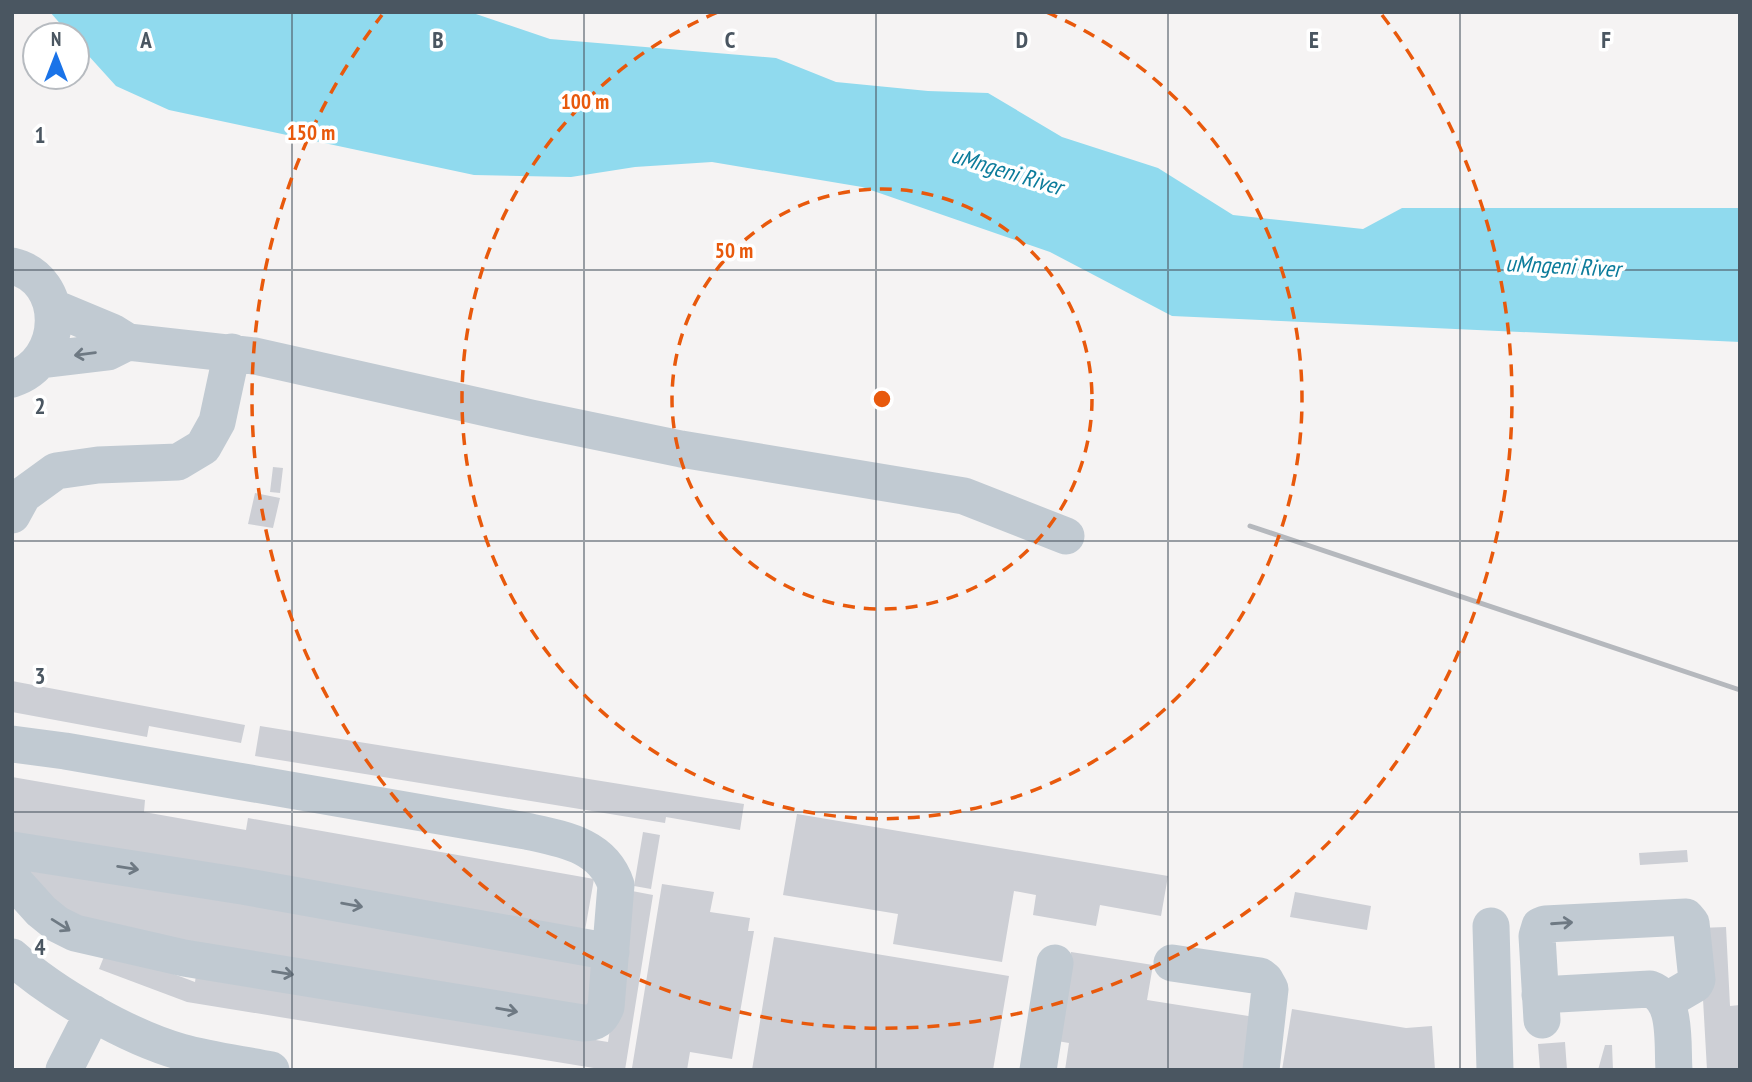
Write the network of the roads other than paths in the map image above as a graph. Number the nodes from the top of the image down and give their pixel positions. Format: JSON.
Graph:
{"nodes":[{"id":1,"x":12,"y":266,"type":"edge"},
{"id":2,"x":52,"y":307,"type":"junction"},
{"id":3,"x":128,"y":342,"type":"junction"},
{"id":4,"x":232,"y":352,"type":"junction"},
{"id":5,"x":26,"y":369,"type":"edge"},
{"id":6,"x":12,"y":515,"type":"edge"},
{"id":7,"x":1066,"y":536,"type":"dead end"},
{"id":8,"x":12,"y":744,"type":"edge"},
{"id":9,"x":12,"y":850,"type":"edge"},
{"id":10,"x":12,"y":879,"type":"edge"},
{"id":11,"x":1491,"y":926,"type":"dead end"},
{"id":12,"x":611,"y":952,"type":"junction"},
{"id":13,"x":12,"y":957,"type":"edge"},
{"id":14,"x":1055,"y":963,"type":"dead end"},
{"id":15,"x":1172,"y":963,"type":"dead end"},
{"id":16,"x":1666,"y":1000,"type":"junction"},
{"id":17,"x":93,"y":1013,"type":"junction"},
{"id":18,"x":64,"y":1070,"type":"edge"},
{"id":19,"x":271,"y":1070,"type":"edge"},
{"id":20,"x":1038,"y":1070,"type":"edge"},
{"id":21,"x":1261,"y":1070,"type":"edge"},
{"id":22,"x":1495,"y":1070,"type":"edge"},
{"id":23,"x":1674,"y":1070,"type":"edge"}],
"edges":[{"from":1,"to":2,"type":"street"},
{"from":2,"to":3,"type":"street"},
{"from":2,"to":5,"type":"street"},
{"from":3,"to":4,"type":"street"},
{"from":3,"to":5,"type":"street","one_way":true},
{"from":4,"to":6,"type":"street"},
{"from":4,"to":7,"type":"street"},
{"from":8,"to":12,"type":"street"},
{"from":9,"to":12,"type":"street","one_way":true},
{"from":10,"to":12,"type":"street","one_way":true},
{"from":11,"to":22,"type":"street"},
{"from":13,"to":17,"type":"street"},
{"from":14,"to":20,"type":"street"},
{"from":15,"to":21,"type":"street"},
{"from":16,"to":16,"type":"street","one_way":true},
{"from":16,"to":23,"type":"street"},
{"from":17,"to":18,"type":"street"},
{"from":17,"to":19,"type":"street"}]}
